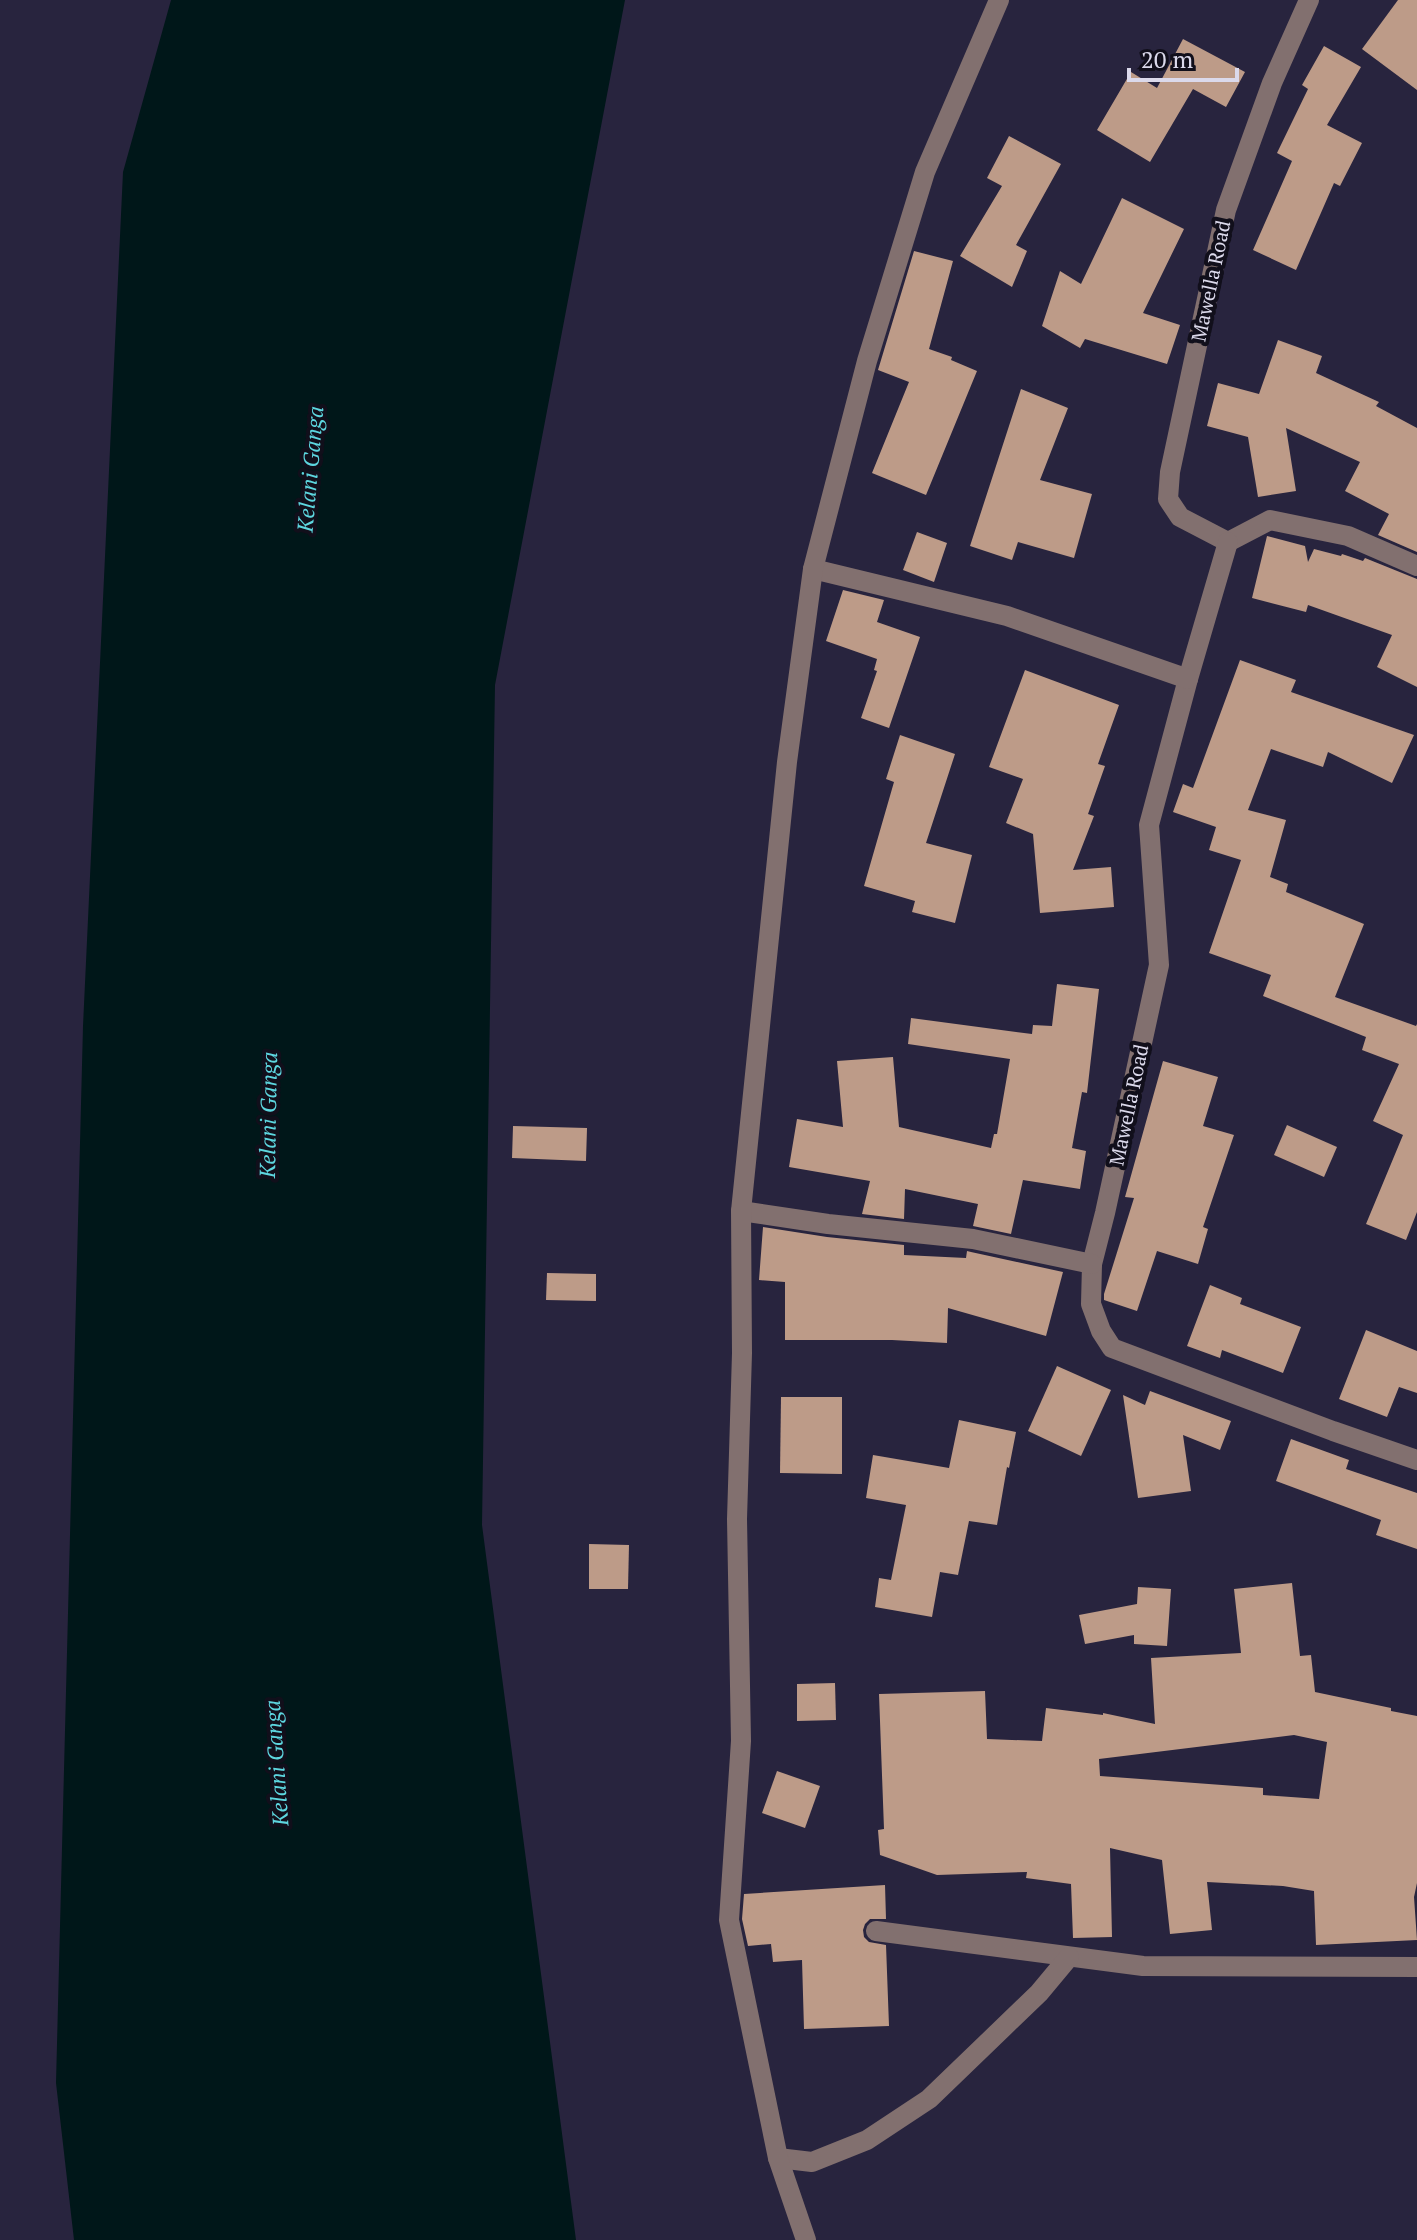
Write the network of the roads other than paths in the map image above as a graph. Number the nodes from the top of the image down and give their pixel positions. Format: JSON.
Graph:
{"nodes":[{"id":1,"x":999,"y":0,"type":"edge"},
{"id":2,"x":1309,"y":0,"type":"edge"},
{"id":3,"x":1228,"y":542,"type":"junction"},
{"id":4,"x":1417,"y":566,"type":"edge"},
{"id":5,"x":813,"y":569,"type":"junction"},
{"id":6,"x":1188,"y":679,"type":"junction"},
{"id":7,"x":741,"y":1211,"type":"junction"},
{"id":8,"x":1092,"y":1264,"type":"junction"},
{"id":9,"x":1417,"y":1460,"type":"edge"},
{"id":10,"x":876,"y":1931,"type":"dead end"},
{"id":11,"x":1069,"y":1957,"type":"junction"},
{"id":12,"x":1417,"y":1967,"type":"edge"},
{"id":13,"x":778,"y":2158,"type":"junction"},
{"id":14,"x":806,"y":2240,"type":"edge"}],
"edges":[{"from":1,"to":5,"type":"street"},
{"from":2,"to":3,"type":"street","name":"Mawella Road"},
{"from":3,"to":4,"type":"street"},
{"from":3,"to":6,"type":"street","name":"Mawella Road"},
{"from":5,"to":6,"type":"street"},
{"from":5,"to":7,"type":"street"},
{"from":6,"to":8,"type":"street","name":"Mawella Road"},
{"from":7,"to":8,"type":"street"},
{"from":7,"to":13,"type":"street"},
{"from":8,"to":9,"type":"street","name":"Mawella Road"},
{"from":10,"to":11,"type":"street"},
{"from":11,"to":12,"type":"street"},
{"from":11,"to":13,"type":"street"},
{"from":13,"to":14,"type":"street"}]}
